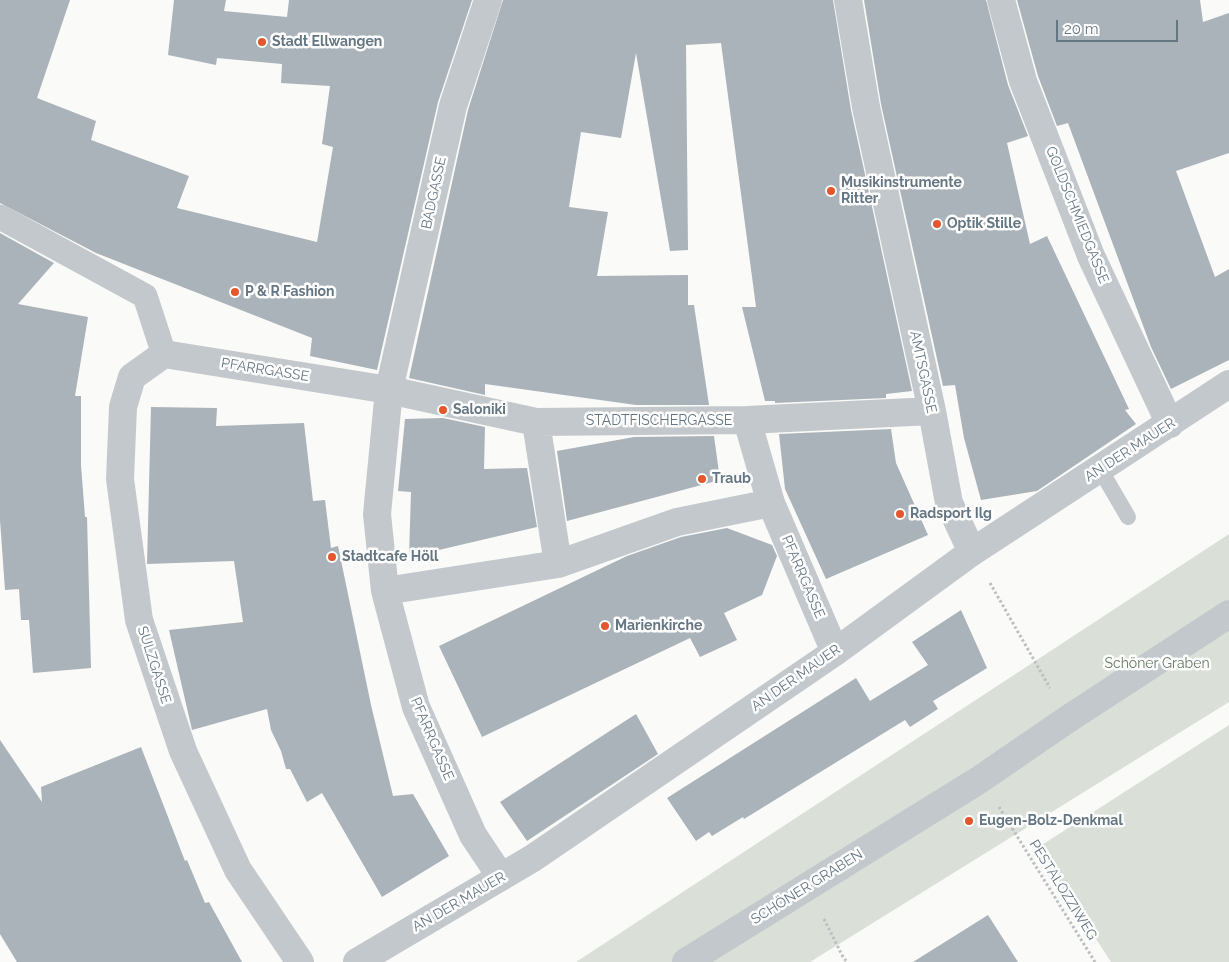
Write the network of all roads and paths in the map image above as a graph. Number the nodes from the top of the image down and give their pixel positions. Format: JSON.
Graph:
{"nodes":[{"id":1,"x":488,"y":0,"type":"edge"},
{"id":2,"x":848,"y":0,"type":"edge"},
{"id":3,"x":1001,"y":0,"type":"edge"},
{"id":4,"x":0,"y":217,"type":"edge"},
{"id":5,"x":164,"y":354,"type":"junction"},
{"id":6,"x":1229,"y":384,"type":"edge"},
{"id":7,"x":389,"y":390,"type":"junction"},
{"id":8,"x":930,"y":402,"type":"junction"},
{"id":9,"x":747,"y":420,"type":"junction"},
{"id":10,"x":536,"y":422,"type":"junction"},
{"id":11,"x":1170,"y":424,"type":"junction"},
{"id":12,"x":1100,"y":469,"type":"junction"},
{"id":13,"x":771,"y":503,"type":"junction"},
{"id":14,"x":1128,"y":517,"type":"dead end"},
{"id":15,"x":972,"y":552,"type":"junction"},
{"id":16,"x":558,"y":564,"type":"junction"},
{"id":17,"x":385,"y":591,"type":"junction"},
{"id":18,"x":1229,"y":614,"type":"edge"},
{"id":19,"x":835,"y":652,"type":"junction"},
{"id":20,"x":1068,"y":719,"type":"junction"},
{"id":21,"x":979,"y":780,"type":"junction"},
{"id":22,"x":501,"y":877,"type":"junction"},
{"id":23,"x":808,"y":886,"type":"junction"},
{"id":24,"x":300,"y":962,"type":"edge"},
{"id":25,"x":357,"y":962,"type":"edge"},
{"id":26,"x":686,"y":962,"type":"edge"},
{"id":27,"x":848,"y":962,"type":"edge"},
{"id":28,"x":1094,"y":962,"type":"edge"}],
"edges":[{"from":1,"to":7,"type":"street","name":"BADGASSE"},
{"from":2,"to":8,"type":"street","name":"AMTSGASSE"},
{"from":3,"to":11,"type":"street","name":"GOLDSCHMIEDGASSE"},
{"from":4,"to":5,"type":"street"},
{"from":5,"to":7,"type":"street","name":"PFARRGASSE"},
{"from":5,"to":24,"type":"street","name":"SULZGASSE"},
{"from":6,"to":11,"type":"street","name":"AN DER MAUER"},
{"from":7,"to":10,"type":"street","name":"STADTFISCHERGASSE"},
{"from":7,"to":17,"type":"street","name":"PFARRGASSE"},
{"from":8,"to":9,"type":"street","name":"STADTFISCHERGASSE"},
{"from":8,"to":15,"type":"street","name":"AMTSGASSE"},
{"from":9,"to":10,"type":"street","name":"STADTFISCHERGASSE"},
{"from":9,"to":13,"type":"street","name":"PFARRGASSE"},
{"from":10,"to":16,"type":"street"},
{"from":11,"to":12,"type":"street","name":"AN DER MAUER"},
{"from":12,"to":14,"type":"lane"},
{"from":12,"to":15,"type":"street","name":"AN DER MAUER"},
{"from":13,"to":16,"type":"street"},
{"from":13,"to":19,"type":"street","name":"PFARRGASSE"},
{"from":15,"to":19,"type":"street","name":"AN DER MAUER"},
{"from":15,"to":20,"type":"path"},
{"from":16,"to":17,"type":"street"},
{"from":17,"to":22,"type":"street","name":"PFARRGASSE"},
{"from":18,"to":20,"type":"street","name":"SCHÖNER GRABEN"},
{"from":19,"to":22,"type":"street","name":"AN DER MAUER"},
{"from":20,"to":21,"type":"street","name":"SCHÖNER GRABEN"},
{"from":21,"to":23,"type":"street","name":"SCHÖNER GRABEN"},
{"from":21,"to":28,"type":"path","name":"PESTALOZZIWEG"},
{"from":22,"to":25,"type":"street","name":"AN DER MAUER"},
{"from":23,"to":26,"type":"street","name":"SCHÖNER GRABEN"},
{"from":23,"to":27,"type":"path"}]}
